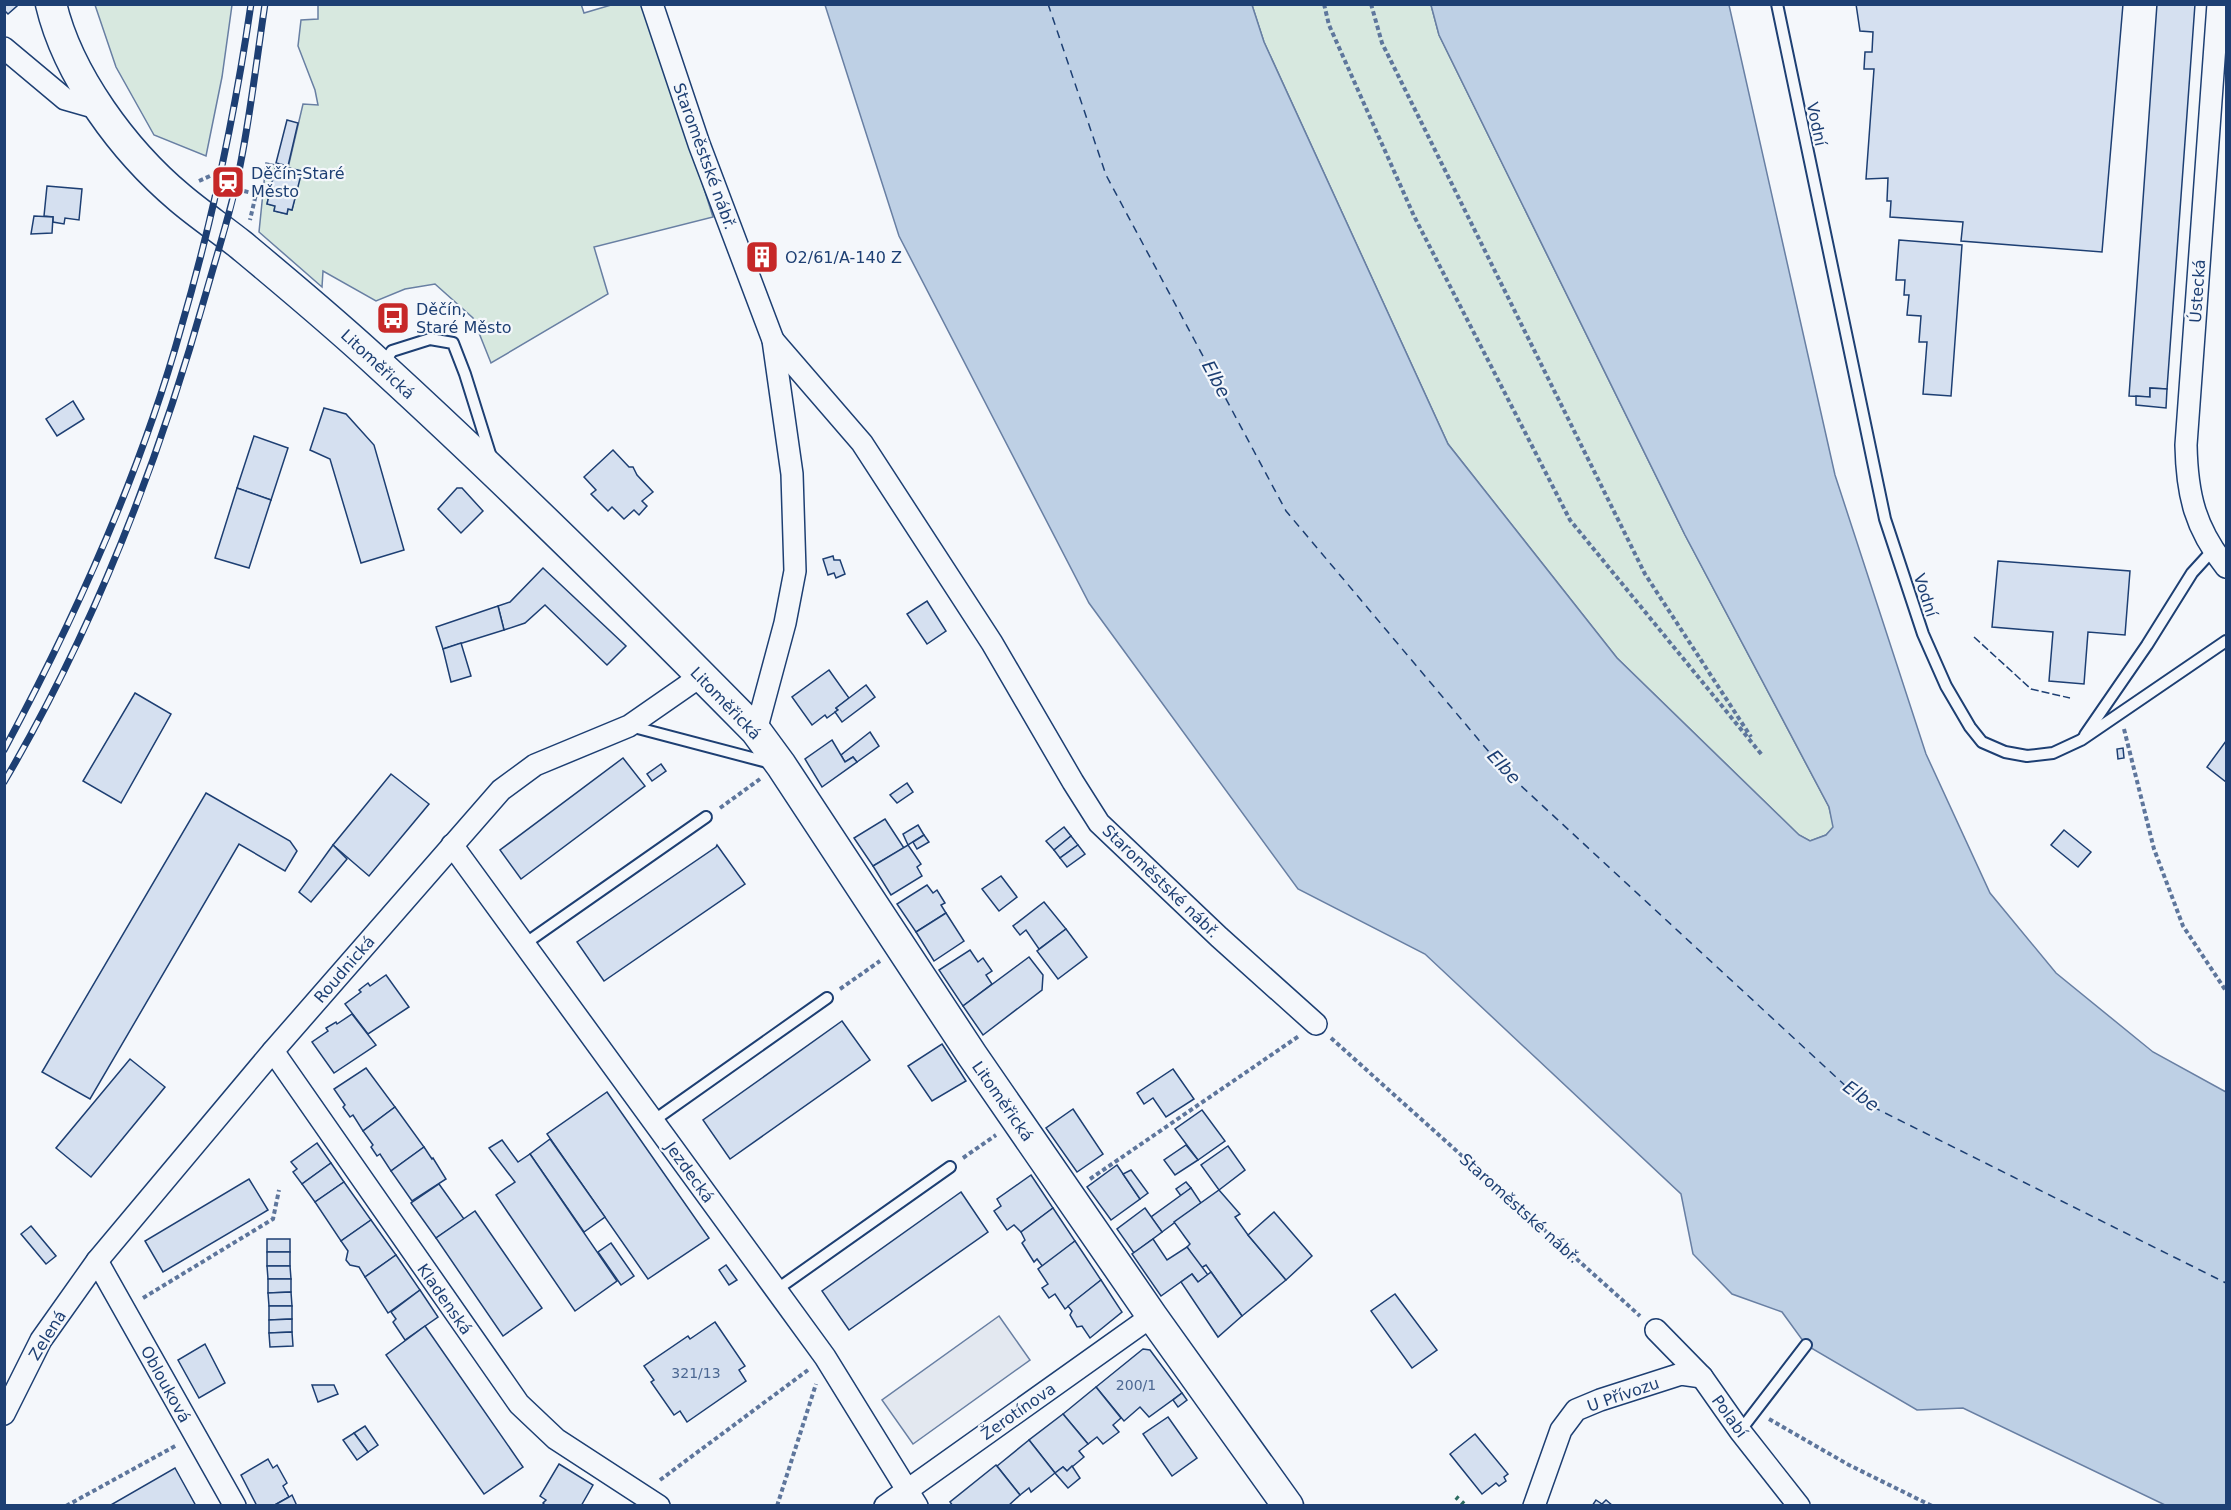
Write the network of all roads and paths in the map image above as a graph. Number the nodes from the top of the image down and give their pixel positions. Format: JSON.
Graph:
{"nodes":[{"id":1,"x":51,"y":4,"type":"edge"},
{"id":2,"x":652,"y":4,"type":"edge"},
{"id":3,"x":1324,"y":4,"type":"edge"},
{"id":4,"x":1371,"y":4,"type":"edge"},
{"id":5,"x":1777,"y":4,"type":"edge"},
{"id":6,"x":2218,"y":4,"type":"edge"},
{"id":7,"x":4,"y":48,"type":"edge"},
{"id":8,"x":100,"y":109,"type":"junction"},
{"id":9,"x":773,"y":340,"type":"junction"},
{"id":10,"x":381,"y":366,"type":"junction"},
{"id":11,"x":496,"y":474,"type":"junction"},
{"id":12,"x":2213,"y":550,"type":"junction"},
{"id":13,"x":2226,"y":567,"type":"edge"},
{"id":14,"x":2226,"y":641,"type":"edge"},
{"id":15,"x":701,"y":676,"type":"junction"},
{"id":16,"x":2120,"y":714,"type":"junction"},
{"id":17,"x":630,"y":726,"type":"junction"},
{"id":18,"x":756,"y":731,"type":"junction"},
{"id":19,"x":2081,"y":741,"type":"junction"},
{"id":20,"x":780,"y":765,"type":"junction"},
{"id":21,"x":706,"y":817,"type":"joint"},
{"id":22,"x":452,"y":845,"type":"junction"},
{"id":23,"x":523,"y":945,"type":"junction"},
{"id":24,"x":900,"y":946,"type":"junction"},
{"id":25,"x":2226,"y":991,"type":"edge"},
{"id":26,"x":827,"y":998,"type":"joint"},
{"id":27,"x":1316,"y":1024,"type":"junction"},
{"id":28,"x":273,"y":1051,"type":"junction"},
{"id":29,"x":1016,"y":1120,"type":"junction"},
{"id":30,"x":653,"y":1121,"type":"junction"},
{"id":31,"x":950,"y":1167,"type":"joint"},
{"id":32,"x":279,"y":1190,"type":"dead end"},
{"id":33,"x":1068,"y":1194,"type":"junction"},
{"id":34,"x":98,"y":1262,"type":"junction"},
{"id":35,"x":777,"y":1290,"type":"junction"},
{"id":36,"x":140,"y":1300,"type":"dead end"},
{"id":37,"x":1152,"y":1316,"type":"junction"},
{"id":38,"x":1656,"y":1330,"type":"joint"},
{"id":39,"x":1806,"y":1345,"type":"dead end"},
{"id":40,"x":825,"y":1357,"type":"junction"},
{"id":41,"x":1702,"y":1377,"type":"junction"},
{"id":42,"x":1755,"y":1412,"type":"junction"},
{"id":43,"x":4,"y":1414,"type":"edge"},
{"id":44,"x":1740,"y":1431,"type":"junction"},
{"id":45,"x":194,"y":1436,"type":"junction"},
{"id":46,"x":912,"y":1498,"type":"edge"},
{"id":47,"x":650,"y":1500,"type":"edge"},
{"id":48,"x":66,"y":1506,"type":"edge"},
{"id":49,"x":235,"y":1506,"type":"edge"},
{"id":50,"x":777,"y":1506,"type":"edge"},
{"id":51,"x":885,"y":1506,"type":"edge"},
{"id":52,"x":1287,"y":1506,"type":"edge"},
{"id":53,"x":1534,"y":1506,"type":"edge"},
{"id":54,"x":1799,"y":1506,"type":"edge"},
{"id":55,"x":1932,"y":1506,"type":"edge"}],
"edges":[{"from":1,"to":8,"type":"main road","name":"Litoměřická"},
{"from":2,"to":9,"type":"street","name":"Staroměstské nábř."},
{"from":3,"to":4,"type":"path"},
{"from":5,"to":19,"type":"lane","name":"Vodní"},
{"from":6,"to":12,"type":"street","name":"Ústecká"},
{"from":7,"to":8,"type":"street"},
{"from":8,"to":10,"type":"main road","name":"Litoměřická"},
{"from":9,"to":18,"type":"street","name":"Staroměstské nábř."},
{"from":9,"to":27,"type":"street","name":"Staroměstské nábř."},
{"from":10,"to":11,"type":"main road","name":"Litoměřická"},
{"from":10,"to":11,"type":"lane"},
{"from":11,"to":15,"type":"main road","name":"Litoměřická"},
{"from":12,"to":13,"type":"street","name":"Ústecká"},
{"from":12,"to":19,"type":"lane"},
{"from":14,"to":16,"type":"lane","name":"Vodní"},
{"from":15,"to":17,"type":"street","name":"Roudnická"},
{"from":15,"to":18,"type":"main road","name":"Litoměřická"},
{"from":16,"to":19,"type":"lane","name":"Vodní"},
{"from":16,"to":25,"type":"path"},
{"from":17,"to":20,"type":"lane"},
{"from":17,"to":22,"type":"street","name":"Roudnická"},
{"from":18,"to":20,"type":"main road","name":"Litoměřická"},
{"from":20,"to":21,"type":"path"},
{"from":20,"to":24,"type":"main road","name":"Litoměřická"},
{"from":21,"to":23,"type":"lane"},
{"from":22,"to":23,"type":"street","name":"Jezdecká"},
{"from":22,"to":28,"type":"street","name":"Roudnická"},
{"from":23,"to":30,"type":"street","name":"Jezdecká"},
{"from":24,"to":26,"type":"path"},
{"from":24,"to":29,"type":"main road","name":"Litoměřická"},
{"from":26,"to":30,"type":"lane"},
{"from":27,"to":33,"type":"path"},
{"from":27,"to":38,"type":"path","name":"Staroměstské nábř."},
{"from":28,"to":34,"type":"street","name":"Roudnická"},
{"from":28,"to":47,"type":"street","name":"Kladenská"},
{"from":29,"to":31,"type":"path"},
{"from":29,"to":33,"type":"main road","name":"Litoměřická"},
{"from":30,"to":35,"type":"street","name":"Jezdecká"},
{"from":31,"to":35,"type":"lane"},
{"from":32,"to":36,"type":"path"},
{"from":33,"to":37,"type":"main road","name":"Litoměřická"},
{"from":34,"to":43,"type":"street","name":"Zelená"},
{"from":34,"to":45,"type":"street","name":"Oblouková"},
{"from":35,"to":40,"type":"street","name":"Jezdecká"},
{"from":37,"to":46,"type":"street","name":"Žerotínova"},
{"from":37,"to":52,"type":"main road","name":"Litoměřická"},
{"from":38,"to":41,"type":"street","name":"Polabí"},
{"from":39,"to":42,"type":"lane"},
{"from":40,"to":46,"type":"street","name":"Jezdecká"},
{"from":40,"to":47,"type":"path"},
{"from":40,"to":50,"type":"path"},
{"from":41,"to":44,"type":"street","name":"Polabí"},
{"from":41,"to":53,"type":"street","name":"U Přívozu"},
{"from":42,"to":44,"type":"lane"},
{"from":42,"to":55,"type":"path"},
{"from":44,"to":54,"type":"street","name":"Polabí"},
{"from":45,"to":48,"type":"path"},
{"from":45,"to":49,"type":"street","name":"Oblouková"},
{"from":46,"to":51,"type":"street","name":"Žerotínova"}]}
